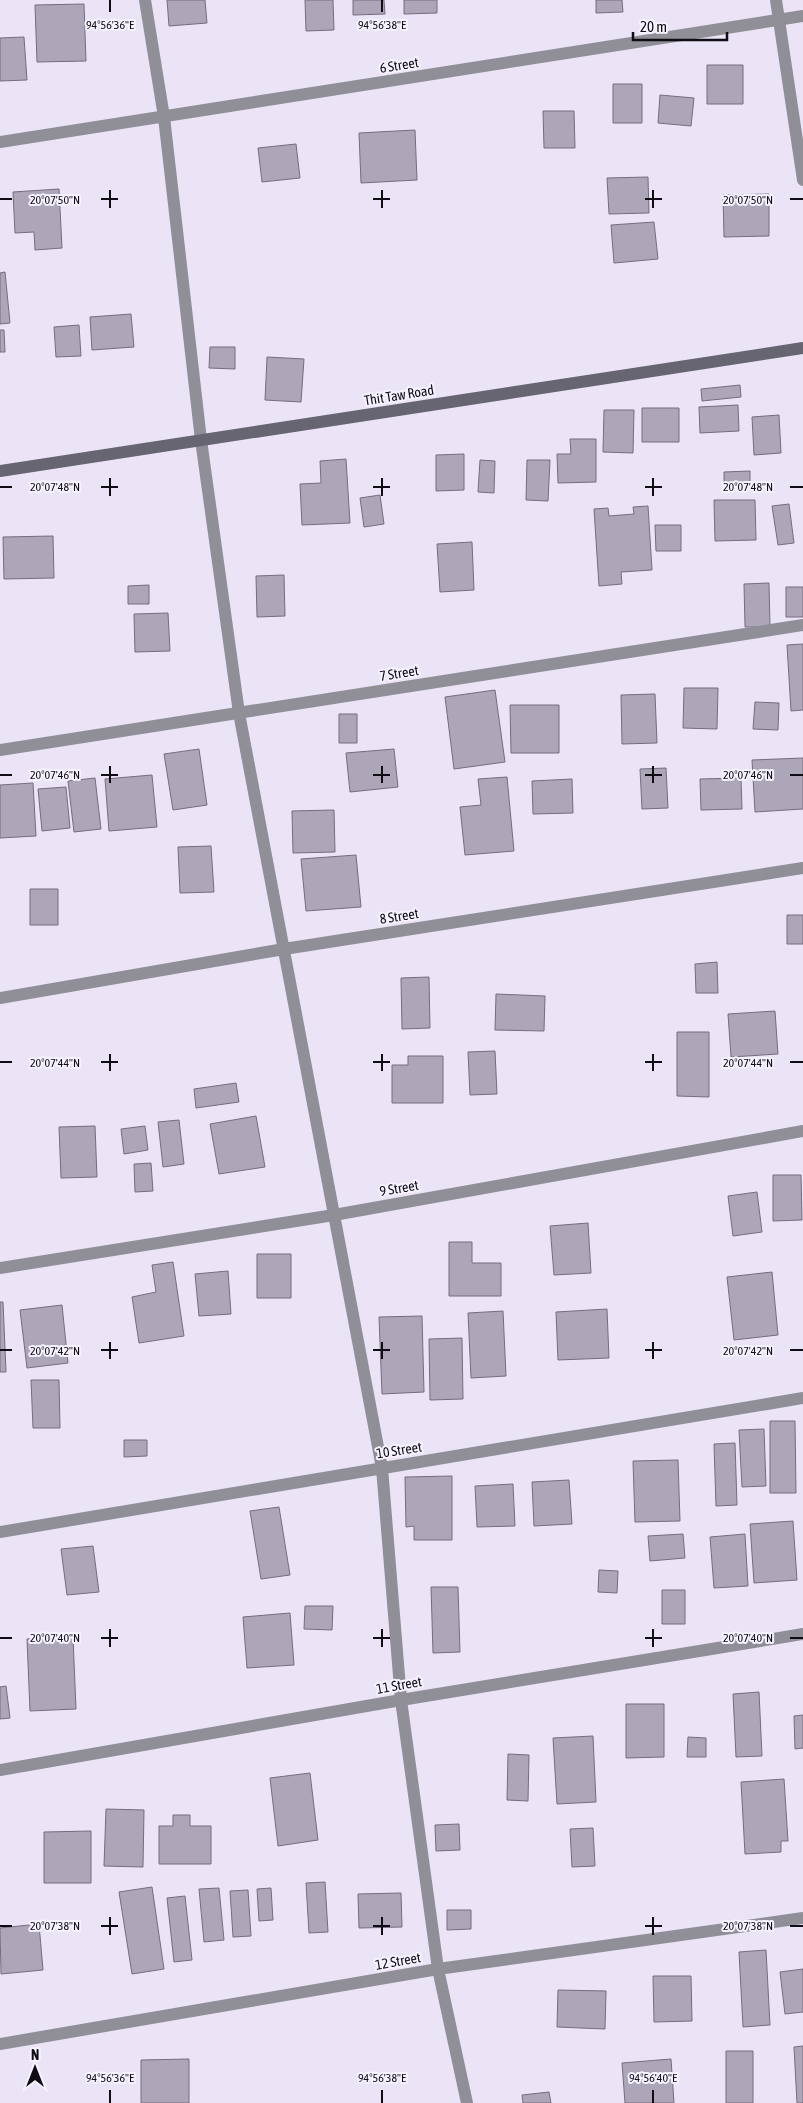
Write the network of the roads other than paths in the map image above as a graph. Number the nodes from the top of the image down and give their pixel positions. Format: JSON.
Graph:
{"nodes":[{"id":1,"x":145,"y":0,"type":"edge"},
{"id":2,"x":776,"y":0,"type":"edge"},
{"id":3,"x":803,"y":16,"type":"edge"},
{"id":4,"x":779,"y":20,"type":"junction"},
{"id":5,"x":164,"y":117,"type":"junction"},
{"id":6,"x":0,"y":142,"type":"edge"},
{"id":7,"x":803,"y":180,"type":"edge"},
{"id":8,"x":803,"y":348,"type":"edge"},
{"id":9,"x":201,"y":440,"type":"junction"},
{"id":10,"x":0,"y":471,"type":"edge"},
{"id":11,"x":803,"y":625,"type":"edge"},
{"id":12,"x":239,"y":713,"type":"junction"},
{"id":13,"x":0,"y":750,"type":"edge"},
{"id":14,"x":803,"y":868,"type":"edge"},
{"id":15,"x":284,"y":949,"type":"junction"},
{"id":16,"x":0,"y":998,"type":"edge"},
{"id":17,"x":803,"y":1131,"type":"edge"},
{"id":18,"x":334,"y":1215,"type":"junction"},
{"id":19,"x":0,"y":1268,"type":"edge"},
{"id":20,"x":803,"y":1398,"type":"edge"},
{"id":21,"x":382,"y":1468,"type":"junction"},
{"id":22,"x":0,"y":1532,"type":"edge"},
{"id":23,"x":803,"y":1634,"type":"edge"},
{"id":24,"x":401,"y":1700,"type":"junction"},
{"id":25,"x":0,"y":1770,"type":"edge"},
{"id":26,"x":803,"y":1918,"type":"edge"},
{"id":27,"x":438,"y":1969,"type":"junction"},
{"id":28,"x":0,"y":2044,"type":"edge"},
{"id":29,"x":467,"y":2103,"type":"edge"}],
"edges":[{"from":1,"to":5,"type":"street"},
{"from":2,"to":4,"type":"street"},
{"from":3,"to":4,"type":"street","name":"6 Street"},
{"from":4,"to":5,"type":"street","name":"6 Street"},
{"from":4,"to":7,"type":"street"},
{"from":5,"to":6,"type":"street","name":"6 Street"},
{"from":5,"to":9,"type":"street"},
{"from":8,"to":9,"type":"street","name":"Thit Taw Road"},
{"from":9,"to":10,"type":"street","name":"Thit Taw Road"},
{"from":9,"to":12,"type":"street"},
{"from":11,"to":12,"type":"street","name":"7 Street"},
{"from":12,"to":13,"type":"street","name":"7 Street"},
{"from":12,"to":15,"type":"street"},
{"from":14,"to":15,"type":"street","name":"8 Street"},
{"from":15,"to":16,"type":"street","name":"8 Street"},
{"from":15,"to":18,"type":"street"},
{"from":17,"to":18,"type":"street","name":"9 Street"},
{"from":18,"to":19,"type":"street","name":"9 Street"},
{"from":18,"to":21,"type":"street"},
{"from":20,"to":21,"type":"street","name":"10 Street"},
{"from":21,"to":22,"type":"street","name":"10 Street"},
{"from":21,"to":24,"type":"street"},
{"from":23,"to":24,"type":"street","name":"11 Street"},
{"from":24,"to":25,"type":"street","name":"11 Street"},
{"from":24,"to":27,"type":"street"},
{"from":26,"to":27,"type":"street","name":"12 Street"},
{"from":27,"to":28,"type":"street","name":"12 Street"},
{"from":27,"to":29,"type":"street"}]}
